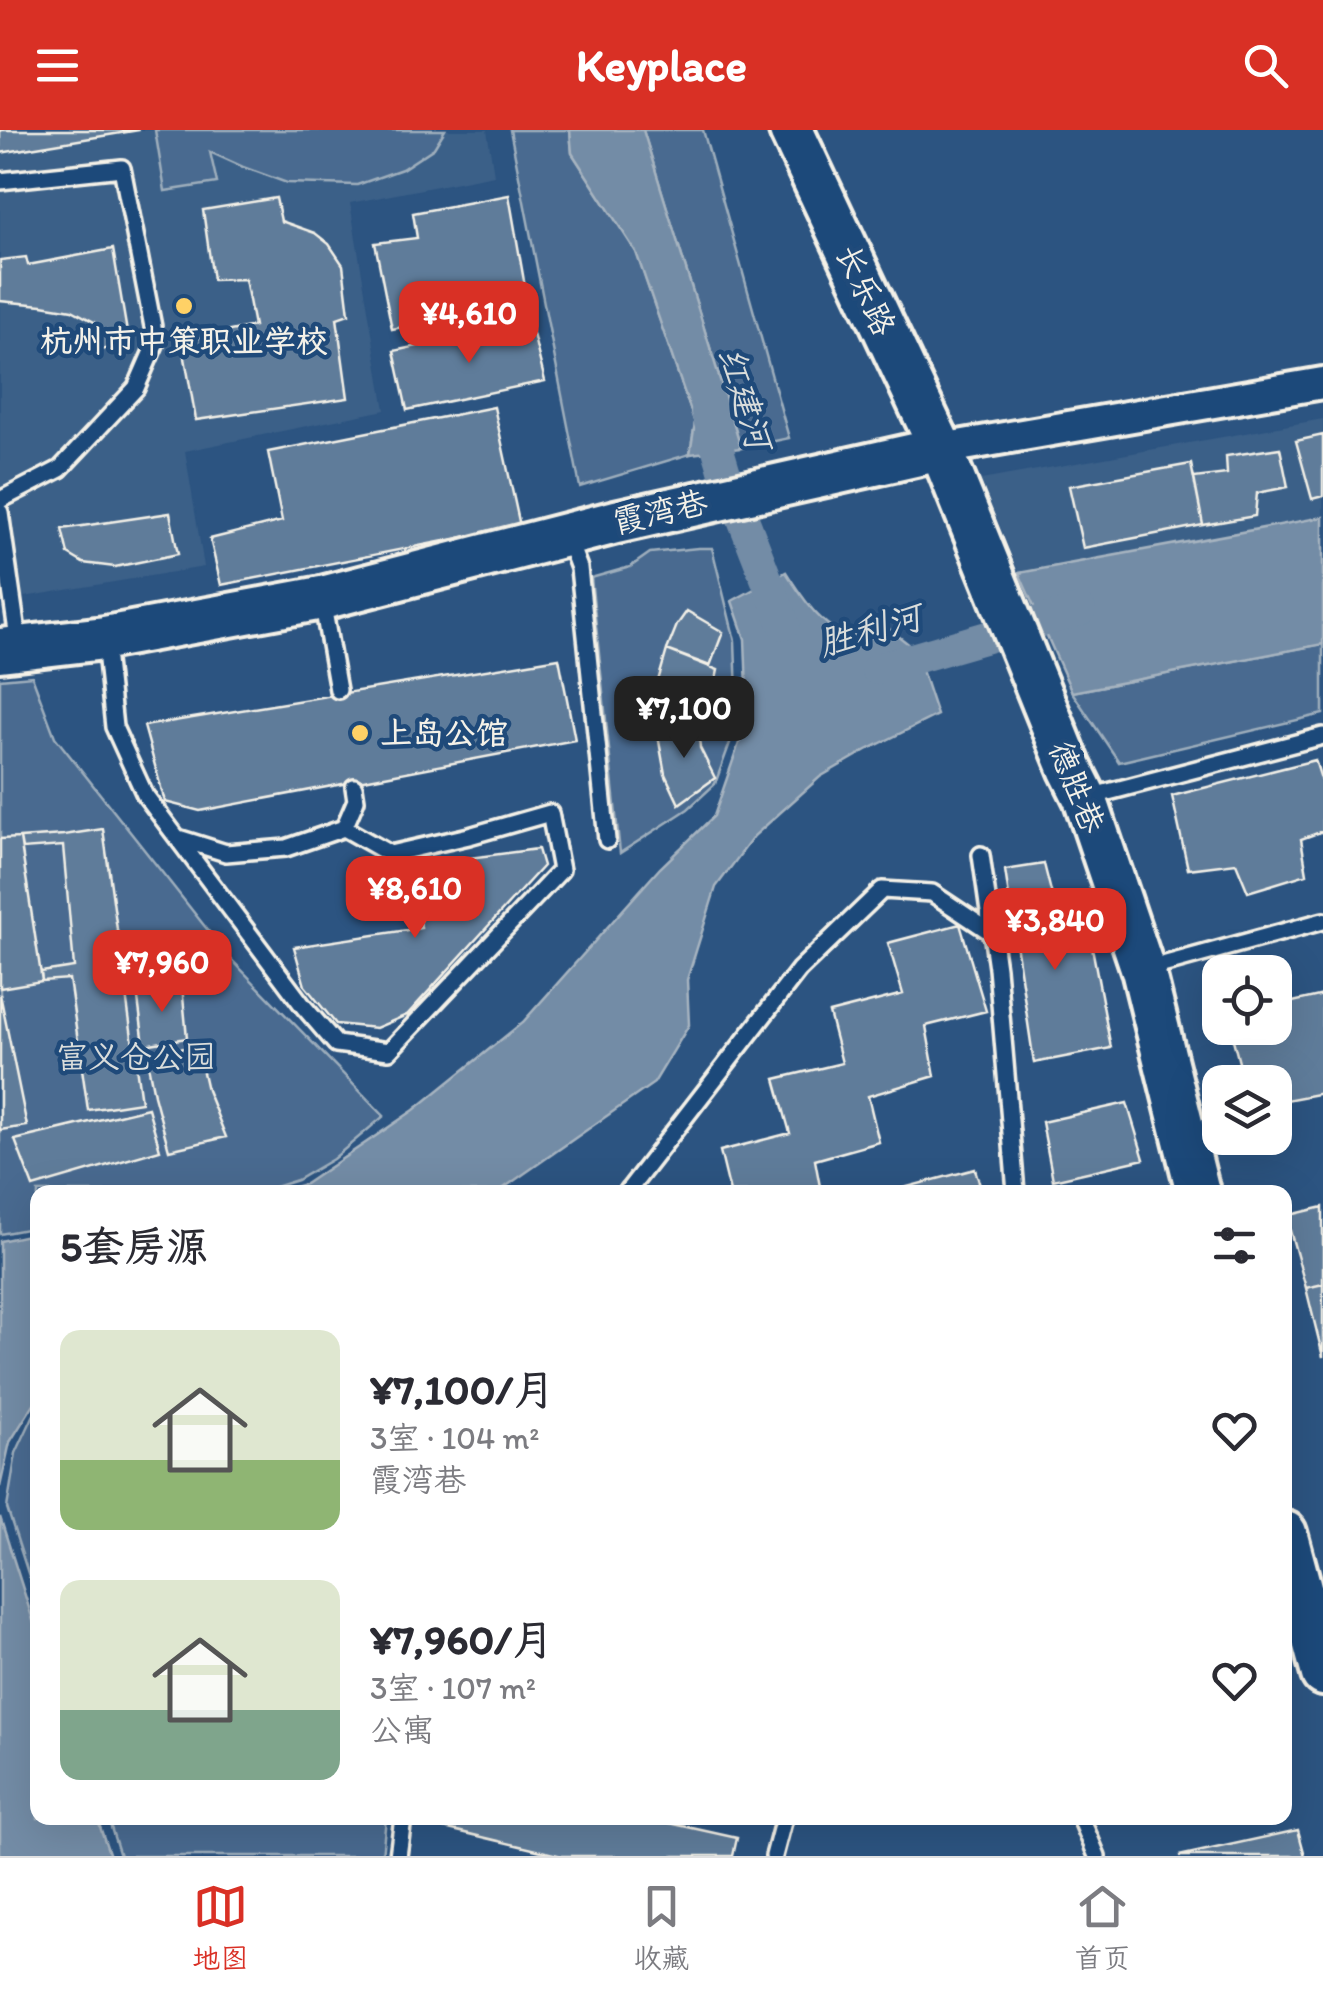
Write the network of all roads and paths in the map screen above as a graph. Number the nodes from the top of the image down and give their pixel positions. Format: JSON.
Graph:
{"nodes":[{"id":1,"x":790,"y":130,"type":"edge"},
{"id":2,"x":0,"y":181,"type":"edge"},
{"id":3,"x":1323,"y":384,"type":"edge"},
{"id":4,"x":941,"y":449,"type":"junction"},
{"id":5,"x":0,"y":500,"type":"edge"},
{"id":6,"x":0,"y":512,"type":"edge"},
{"id":7,"x":567,"y":536,"type":"junction"},
{"id":8,"x":322,"y":598,"type":"junction"},
{"id":9,"x":105,"y":638,"type":"junction"},
{"id":10,"x":10,"y":649,"type":"edge"},
{"id":11,"x":338,"y":690,"type":"dead end"},
{"id":12,"x":1323,"y":736,"type":"edge"},
{"id":13,"x":1077,"y":783,"type":"junction"},
{"id":14,"x":354,"y":788,"type":"dead end"},
{"id":15,"x":344,"y":828,"type":"junction"},
{"id":16,"x":178,"y":838,"type":"junction"},
{"id":17,"x":606,"y":840,"type":"dead end"},
{"id":18,"x":981,"y":855,"type":"dead end"},
{"id":19,"x":1323,"y":920,"type":"edge"},
{"id":20,"x":992,"y":933,"type":"junction"},
{"id":21,"x":1144,"y":970,"type":"junction"},
{"id":22,"x":632,"y":1185,"type":"edge"},
{"id":23,"x":1015,"y":1185,"type":"edge"},
{"id":24,"x":1196,"y":1185,"type":"edge"},
{"id":25,"x":1292,"y":1559,"type":"edge"},
{"id":26,"x":1323,"y":1674,"type":"edge"},
{"id":27,"x":402,"y":1825,"type":"edge"},
{"id":28,"x":782,"y":1825,"type":"edge"},
{"id":29,"x":1084,"y":1825,"type":"edge"},
{"id":30,"x":398,"y":1856,"type":"edge"},
{"id":31,"x":774,"y":1856,"type":"edge"},
{"id":32,"x":1096,"y":1856,"type":"edge"}],
"edges":[{"from":1,"to":4,"type":"street","name":"长乐路"},
{"from":2,"to":5,"type":"lane"},
{"from":3,"to":4,"type":"street","name":"霞湾巷"},
{"from":4,"to":7,"type":"street","name":"霞湾巷"},
{"from":4,"to":13,"type":"street","name":"德胜巷"},
{"from":6,"to":10,"type":"lane"},
{"from":7,"to":8,"type":"street","name":"霞湾巷"},
{"from":7,"to":17,"type":"lane"},
{"from":8,"to":9,"type":"street","name":"霞湾巷"},
{"from":8,"to":11,"type":"lane"},
{"from":9,"to":10,"type":"street","name":"霞湾巷"},
{"from":9,"to":16,"type":"lane"},
{"from":12,"to":13,"type":"lane"},
{"from":13,"to":21,"type":"street","name":"德胜巷"},
{"from":14,"to":15,"type":"lane"},
{"from":15,"to":16,"type":"lane"},
{"from":15,"to":16,"type":"lane"},
{"from":18,"to":20,"type":"lane"},
{"from":19,"to":21,"type":"lane"},
{"from":20,"to":22,"type":"lane"},
{"from":20,"to":23,"type":"lane"},
{"from":21,"to":24,"type":"street","name":"德胜巷"},
{"from":25,"to":26,"type":"street"},
{"from":27,"to":30,"type":"lane"},
{"from":28,"to":31,"type":"lane"},
{"from":29,"to":32,"type":"lane"}]}
